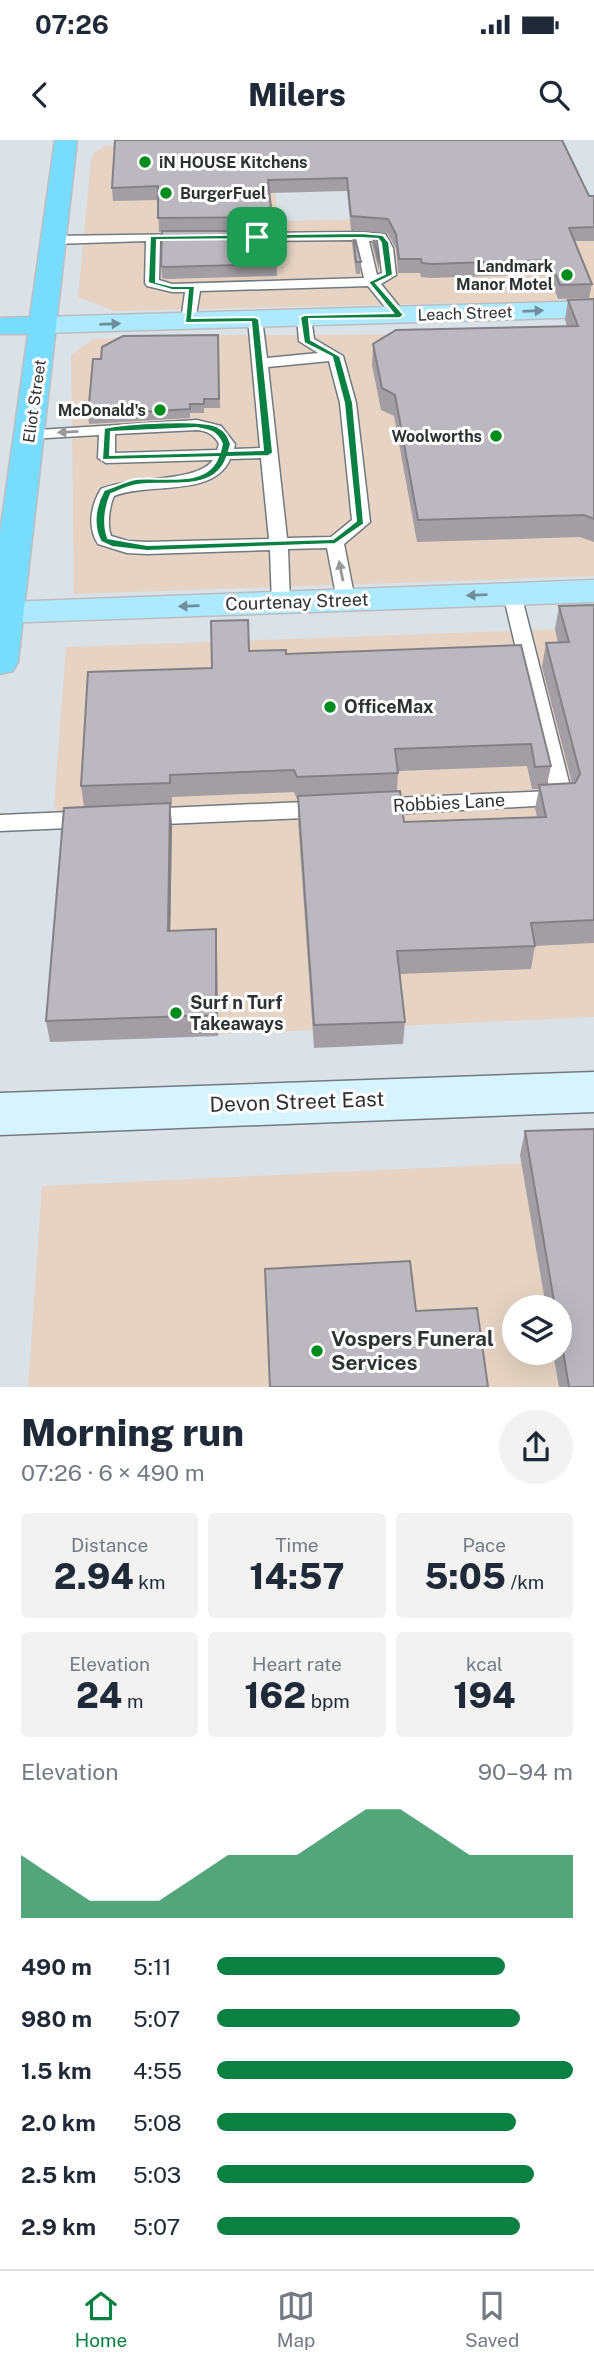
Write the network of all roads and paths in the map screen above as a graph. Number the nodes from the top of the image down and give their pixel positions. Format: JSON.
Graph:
{"nodes":[{"id":1,"x":66,"y":140,"type":"edge"},
{"id":2,"x":361,"y":236,"type":"junction"},
{"id":3,"x":153,"y":237,"type":"junction"},
{"id":4,"x":208,"y":237,"type":"edge"},
{"id":5,"x":236,"y":237,"type":"edge"},
{"id":6,"x":54,"y":240,"type":"junction"},
{"id":7,"x":372,"y":282,"type":"junction"},
{"id":8,"x":192,"y":288,"type":"junction"},
{"id":9,"x":594,"y":309,"type":"edge"},
{"id":10,"x":400,"y":315,"type":"junction"},
{"id":11,"x":304,"y":317,"type":"junction"},
{"id":12,"x":255,"y":319,"type":"junction"},
{"id":13,"x":188,"y":321,"type":"junction"},
{"id":14,"x":42,"y":325,"type":"junction"},
{"id":15,"x":0,"y":326,"type":"edge"},
{"id":16,"x":335,"y":356,"type":"junction"},
{"id":17,"x":258,"y":363,"type":"junction"},
{"id":18,"x":107,"y":430,"type":"junction"},
{"id":19,"x":29,"y":434,"type":"junction"},
{"id":20,"x":268,"y":453,"type":"junction"},
{"id":21,"x":223,"y":454,"type":"junction"},
{"id":22,"x":335,"y":541,"type":"junction"},
{"id":23,"x":279,"y":544,"type":"junction"},
{"id":24,"x":594,"y":591,"type":"edge"},
{"id":25,"x":512,"y":594,"type":"junction"},
{"id":26,"x":346,"y":600,"type":"junction"},
{"id":27,"x":281,"y":603,"type":"junction"},
{"id":28,"x":3,"y":613,"type":"edge"},
{"id":29,"x":0,"y":662,"type":"edge"},
{"id":30,"x":0,"y":823,"type":"edge"},
{"id":31,"x":594,"y":1093,"type":"edge"},
{"id":32,"x":0,"y":1114,"type":"edge"}],
"edges":[{"from":1,"to":6,"type":"highway","name":"Eliot Street"},
{"from":2,"to":5,"type":"lane"},
{"from":2,"to":7,"type":"lane"},
{"from":2,"to":7,"type":"lane"},
{"from":3,"to":4,"type":"lane"},
{"from":3,"to":6,"type":"lane"},
{"from":3,"to":8,"type":"lane"},
{"from":6,"to":14,"type":"highway","name":"Eliot Street"},
{"from":7,"to":8,"type":"lane"},
{"from":7,"to":10,"type":"lane"},
{"from":8,"to":13,"type":"lane"},
{"from":10,"to":9,"type":"main road","name":"Leach Street","one_way":true},
{"from":10,"to":11,"type":"main road","name":"Leach Street"},
{"from":11,"to":12,"type":"main road","name":"Leach Street"},
{"from":11,"to":16,"type":"lane"},
{"from":12,"to":13,"type":"main road","name":"Leach Street"},
{"from":12,"to":17,"type":"lane"},
{"from":14,"to":13,"type":"main road","name":"Leach Street","one_way":true},
{"from":14,"to":15,"type":"highway","name":"Leach Street"},
{"from":14,"to":19,"type":"highway","name":"Eliot Street"},
{"from":16,"to":17,"type":"lane"},
{"from":16,"to":22,"type":"lane"},
{"from":17,"to":20,"type":"lane"},
{"from":18,"to":19,"type":"lane","one_way":true},
{"from":18,"to":21,"type":"lane"},
{"from":18,"to":21,"type":"lane"},
{"from":19,"to":28,"type":"highway","name":"Eliot Street"},
{"from":20,"to":21,"type":"lane"},
{"from":20,"to":23,"type":"lane"},
{"from":21,"to":23,"type":"lane"},
{"from":22,"to":23,"type":"lane"},
{"from":26,"to":22,"type":"lane","one_way":true},
{"from":23,"to":27,"type":"lane"},
{"from":24,"to":25,"type":"main road","name":"Courtenay Street"},
{"from":25,"to":26,"type":"main road","name":"Courtenay Street","one_way":true},
{"from":25,"to":30,"type":"lane","name":"Robbies Lane"},
{"from":26,"to":27,"type":"main road","name":"Courtenay Street"},
{"from":27,"to":28,"type":"main road","name":"Courtenay Street","one_way":true},
{"from":28,"to":29,"type":"highway","name":"Eliot Street"},
{"from":31,"to":32,"type":"street","name":"Devon Street East"}]}
